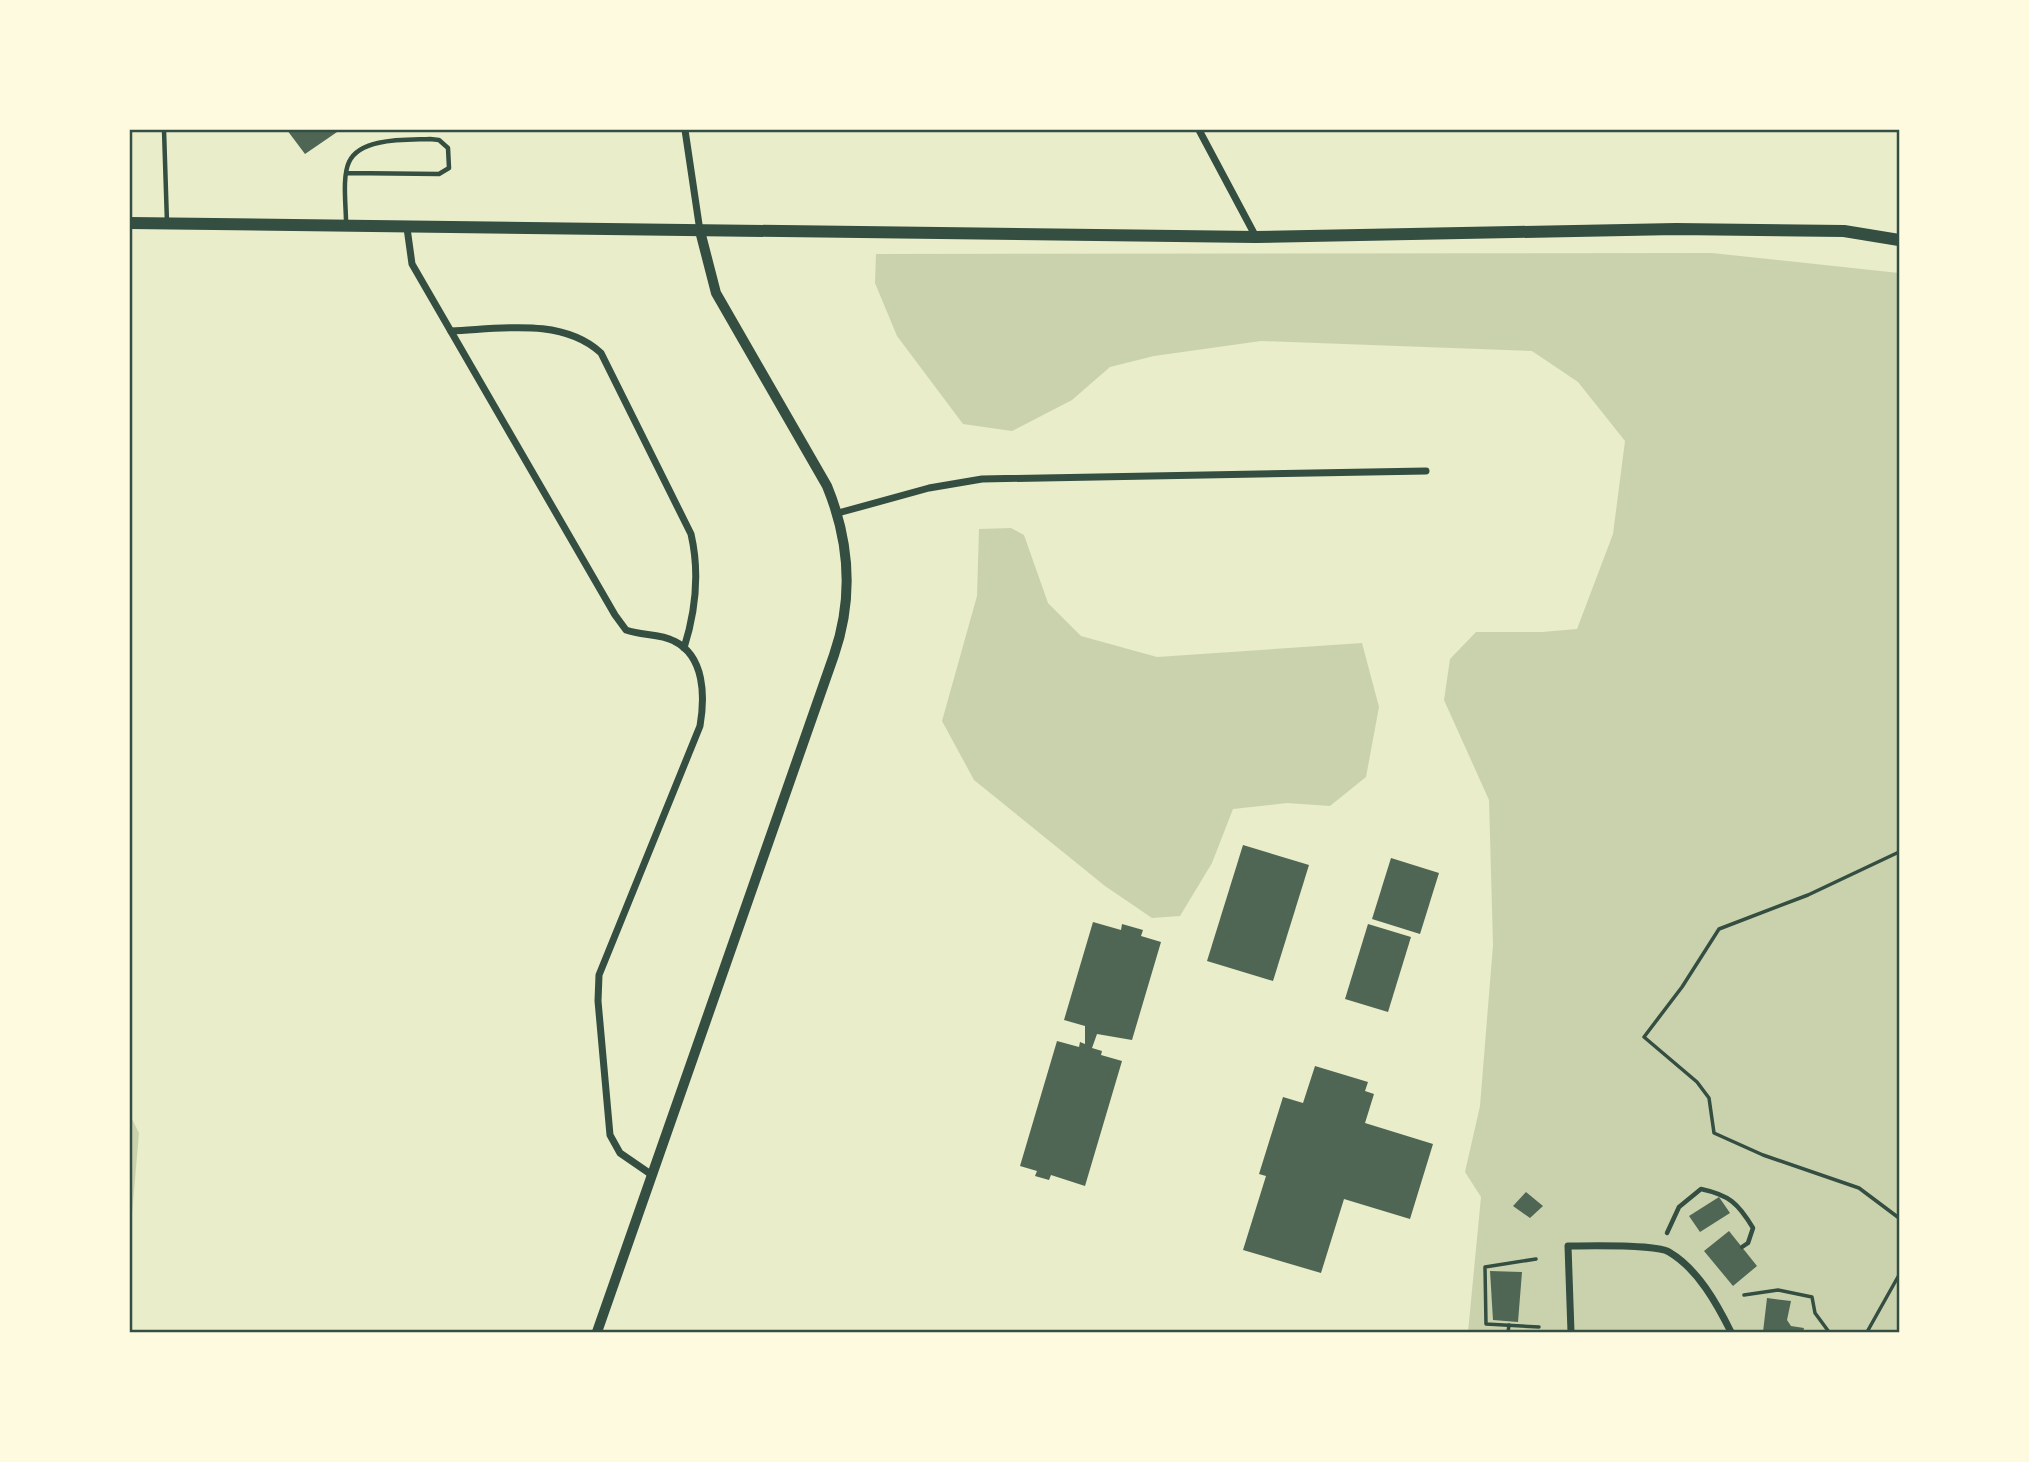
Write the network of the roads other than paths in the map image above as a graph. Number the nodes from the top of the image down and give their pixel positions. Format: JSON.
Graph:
{"nodes":[{"id":1,"x":164,"y":130,"type":"edge"},
{"id":2,"x":685,"y":130,"type":"edge"},
{"id":3,"x":1199,"y":130,"type":"edge"},
{"id":4,"x":347,"y":173,"type":"junction"},
{"id":5,"x":130,"y":223,"type":"edge"},
{"id":6,"x":167,"y":223,"type":"junction"},
{"id":7,"x":346,"y":227,"type":"junction"},
{"id":8,"x":407,"y":228,"type":"junction"},
{"id":9,"x":700,"y":231,"type":"junction"},
{"id":10,"x":1256,"y":237,"type":"junction"},
{"id":11,"x":1899,"y":240,"type":"edge"},
{"id":12,"x":451,"y":331,"type":"junction"},
{"id":13,"x":1426,"y":471,"type":"dead end"},
{"id":14,"x":838,"y":513,"type":"junction"},
{"id":15,"x":684,"y":648,"type":"junction"},
{"id":16,"x":653,"y":1175,"type":"junction"},
{"id":17,"x":1667,"y":1233,"type":"dead end"},
{"id":18,"x":1742,"y":1247,"type":"dead end"},
{"id":19,"x":597,"y":1332,"type":"edge"},
{"id":20,"x":1571,"y":1332,"type":"edge"},
{"id":21,"x":1731,"y":1332,"type":"edge"}],
"edges":[{"from":1,"to":6,"type":"lane"},
{"from":2,"to":9,"type":"street"},
{"from":3,"to":10,"type":"street"},
{"from":4,"to":4,"type":"lane"},
{"from":4,"to":7,"type":"lane"},
{"from":5,"to":6,"type":"main road"},
{"from":6,"to":7,"type":"main road"},
{"from":7,"to":8,"type":"main road"},
{"from":8,"to":9,"type":"main road"},
{"from":8,"to":12,"type":"street"},
{"from":9,"to":10,"type":"main road"},
{"from":9,"to":14,"type":"street"},
{"from":10,"to":11,"type":"main road"},
{"from":12,"to":15,"type":"street"},
{"from":12,"to":15,"type":"street"},
{"from":13,"to":14,"type":"street"},
{"from":14,"to":16,"type":"street"},
{"from":15,"to":16,"type":"street"},
{"from":16,"to":19,"type":"street"},
{"from":17,"to":18,"type":"lane"},
{"from":20,"to":21,"type":"street"}]}
